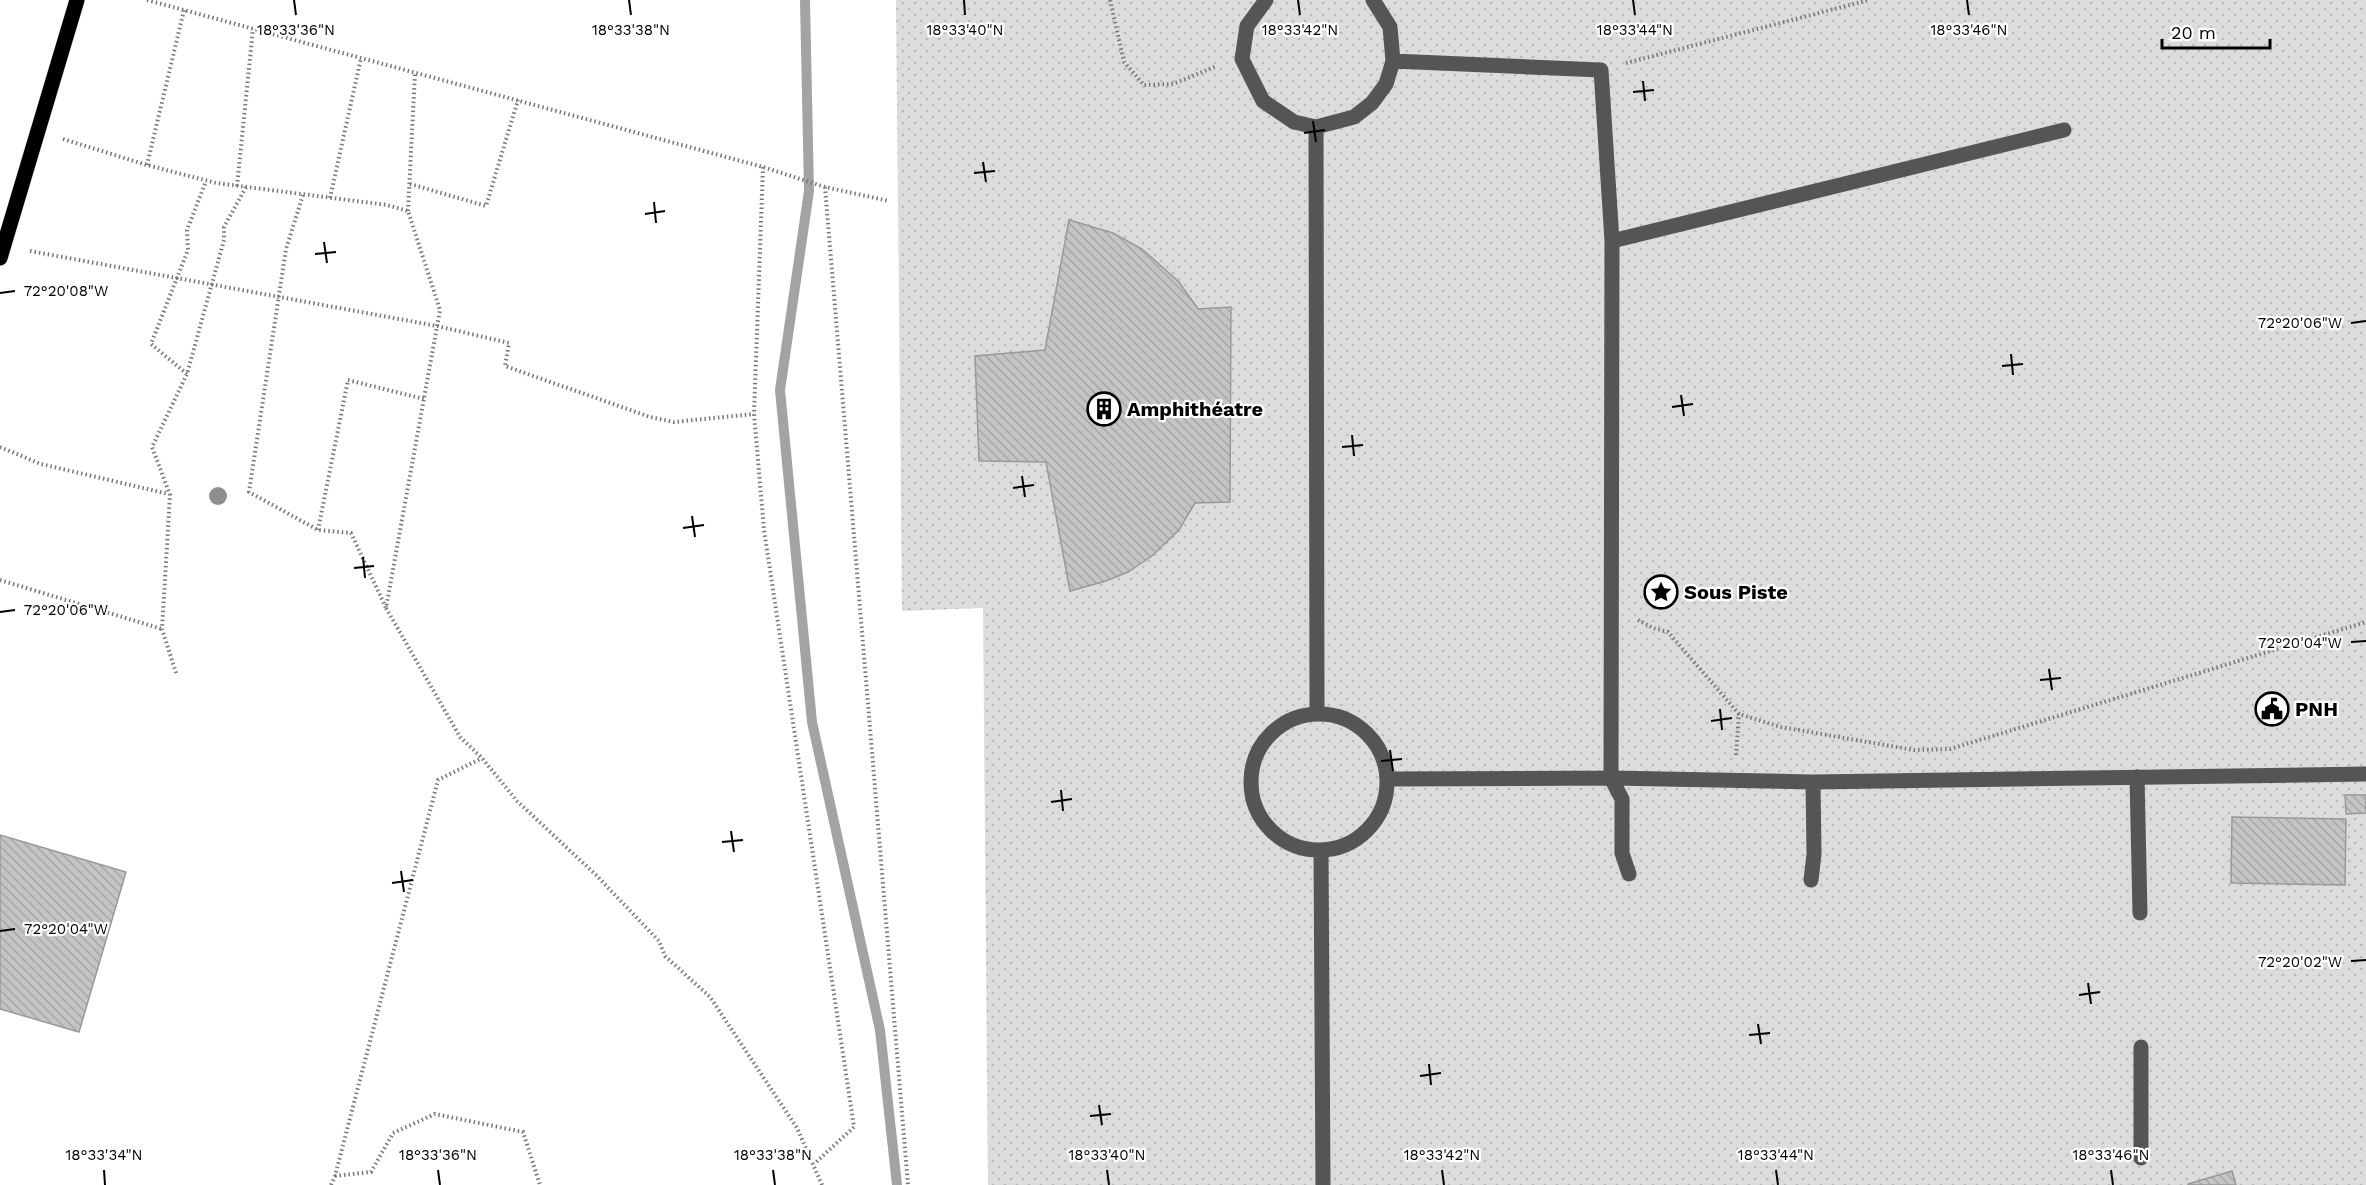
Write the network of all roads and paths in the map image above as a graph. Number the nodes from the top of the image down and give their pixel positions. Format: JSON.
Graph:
{"nodes":[{"id":1,"x":77,"y":0,"type":"edge"},
{"id":2,"x":147,"y":0,"type":"edge"},
{"id":3,"x":1110,"y":0,"type":"edge"},
{"id":4,"x":1266,"y":0,"type":"edge"},
{"id":5,"x":1373,"y":0,"type":"edge"},
{"id":6,"x":1869,"y":0,"type":"edge"},
{"id":7,"x":184,"y":10,"type":"junction"},
{"id":8,"x":253,"y":29,"type":"junction"},
{"id":9,"x":361,"y":58,"type":"junction"},
{"id":10,"x":1242,"y":59,"type":"junction"},
{"id":11,"x":1393,"y":61,"type":"junction"},
{"id":12,"x":1601,"y":70,"type":"junction"},
{"id":13,"x":415,"y":73,"type":"junction"},
{"id":14,"x":518,"y":100,"type":"junction"},
{"id":15,"x":1316,"y":127,"type":"junction"},
{"id":16,"x":2064,"y":130,"type":"dead end"},
{"id":17,"x":36,"y":131,"type":"junction"},
{"id":18,"x":147,"y":165,"type":"junction"},
{"id":19,"x":763,"y":167,"type":"junction"},
{"id":20,"x":206,"y":181,"type":"junction"},
{"id":21,"x":410,"y":184,"type":"junction"},
{"id":22,"x":237,"y":186,"type":"junction"},
{"id":23,"x":246,"y":187,"type":"junction"},
{"id":24,"x":825,"y":187,"type":"junction"},
{"id":25,"x":303,"y":195,"type":"junction"},
{"id":26,"x":330,"y":198,"type":"junction"},
{"id":27,"x":890,"y":201,"type":"dead end"},
{"id":28,"x":408,"y":211,"type":"junction"},
{"id":29,"x":1612,"y":241,"type":"junction"},
{"id":30,"x":2,"y":247,"type":"edge"},
{"id":31,"x":177,"y":278,"type":"junction"},
{"id":32,"x":211,"y":284,"type":"junction"},
{"id":33,"x":279,"y":297,"type":"junction"},
{"id":34,"x":437,"y":326,"type":"junction"},
{"id":35,"x":187,"y":374,"type":"junction"},
{"id":36,"x":424,"y":399,"type":"junction"},
{"id":37,"x":754,"y":414,"type":"junction"},
{"id":38,"x":0,"y":447,"type":"edge"},
{"id":39,"x":170,"y":495,"type":"junction"},
{"id":40,"x":318,"y":530,"type":"junction"},
{"id":41,"x":0,"y":580,"type":"edge"},
{"id":42,"x":1611,"y":606,"type":"junction"},
{"id":43,"x":386,"y":608,"type":"junction"},
{"id":44,"x":2366,"y":622,"type":"edge"},
{"id":45,"x":162,"y":629,"type":"junction"},
{"id":46,"x":176,"y":673,"type":"dead end"},
{"id":47,"x":1317,"y":712,"type":"junction"},
{"id":48,"x":1739,"y":714,"type":"junction"},
{"id":49,"x":482,"y":758,"type":"junction"},
{"id":50,"x":2366,"y":774,"type":"edge"},
{"id":51,"x":2137,"y":777,"type":"junction"},
{"id":52,"x":1611,"y":778,"type":"junction"},
{"id":53,"x":1388,"y":779,"type":"junction"},
{"id":54,"x":1734,"y":780,"type":"junction"},
{"id":55,"x":1814,"y":782,"type":"junction"},
{"id":56,"x":1321,"y":851,"type":"junction"},
{"id":57,"x":1629,"y":874,"type":"dead end"},
{"id":58,"x":1810,"y":880,"type":"dead end"},
{"id":59,"x":2140,"y":913,"type":"dead end"},
{"id":60,"x":2141,"y":1047,"type":"dead end"},
{"id":61,"x":2141,"y":1158,"type":"dead end"},
{"id":62,"x":813,"y":1165,"type":"junction"},
{"id":63,"x":335,"y":1176,"type":"junction"},
{"id":64,"x":331,"y":1185,"type":"edge"},
{"id":65,"x":540,"y":1185,"type":"edge"},
{"id":66,"x":822,"y":1185,"type":"edge"},
{"id":67,"x":908,"y":1185,"type":"edge"},
{"id":68,"x":1323,"y":1185,"type":"edge"}],
"edges":[{"from":1,"to":17,"type":"main road"},
{"from":2,"to":7,"type":"path"},
{"from":3,"to":10,"type":"path"},
{"from":4,"to":10,"type":"street"},
{"from":5,"to":11,"type":"street"},
{"from":6,"to":12,"type":"path"},
{"from":7,"to":8,"type":"path"},
{"from":7,"to":18,"type":"path"},
{"from":8,"to":9,"type":"path"},
{"from":8,"to":22,"type":"path"},
{"from":9,"to":13,"type":"path"},
{"from":9,"to":26,"type":"path"},
{"from":10,"to":15,"type":"street"},
{"from":11,"to":12,"type":"street"},
{"from":11,"to":15,"type":"street"},
{"from":12,"to":29,"type":"street"},
{"from":13,"to":14,"type":"path"},
{"from":13,"to":21,"type":"path"},
{"from":14,"to":19,"type":"path"},
{"from":14,"to":21,"type":"path"},
{"from":15,"to":47,"type":"street"},
{"from":16,"to":29,"type":"street"},
{"from":17,"to":18,"type":"path"},
{"from":17,"to":30,"type":"main road"},
{"from":18,"to":20,"type":"path"},
{"from":19,"to":24,"type":"path"},
{"from":19,"to":37,"type":"path"},
{"from":20,"to":22,"type":"path"},
{"from":20,"to":31,"type":"path"},
{"from":21,"to":28,"type":"path"},
{"from":22,"to":23,"type":"path"},
{"from":23,"to":25,"type":"path"},
{"from":23,"to":32,"type":"path"},
{"from":24,"to":27,"type":"path"},
{"from":24,"to":67,"type":"path"},
{"from":25,"to":26,"type":"path"},
{"from":25,"to":33,"type":"path"},
{"from":26,"to":28,"type":"path"},
{"from":28,"to":34,"type":"path"},
{"from":29,"to":42,"type":"street"},
{"from":30,"to":31,"type":"path"},
{"from":31,"to":32,"type":"path"},
{"from":31,"to":35,"type":"path"},
{"from":32,"to":33,"type":"path"},
{"from":32,"to":35,"type":"path"},
{"from":33,"to":34,"type":"path"},
{"from":33,"to":40,"type":"path"},
{"from":34,"to":36,"type":"path"},
{"from":34,"to":37,"type":"path"},
{"from":35,"to":39,"type":"path"},
{"from":36,"to":40,"type":"path"},
{"from":36,"to":43,"type":"path"},
{"from":37,"to":62,"type":"path"},
{"from":38,"to":39,"type":"path"},
{"from":39,"to":45,"type":"path"},
{"from":40,"to":43,"type":"path"},
{"from":41,"to":45,"type":"path"},
{"from":42,"to":48,"type":"path"},
{"from":42,"to":52,"type":"street"},
{"from":43,"to":49,"type":"path"},
{"from":44,"to":48,"type":"path"},
{"from":45,"to":46,"type":"path"},
{"from":47,"to":53,"type":"street"},
{"from":47,"to":56,"type":"street"},
{"from":48,"to":54,"type":"path"},
{"from":49,"to":62,"type":"path"},
{"from":49,"to":63,"type":"path"},
{"from":50,"to":51,"type":"street"},
{"from":51,"to":55,"type":"street"},
{"from":51,"to":59,"type":"street"},
{"from":52,"to":53,"type":"street"},
{"from":52,"to":54,"type":"street"},
{"from":52,"to":57,"type":"street"},
{"from":53,"to":56,"type":"street"},
{"from":54,"to":55,"type":"street"},
{"from":55,"to":58,"type":"street"},
{"from":56,"to":68,"type":"street"},
{"from":60,"to":61,"type":"street"},
{"from":62,"to":66,"type":"path"},
{"from":63,"to":64,"type":"path"},
{"from":63,"to":65,"type":"path"}]}
